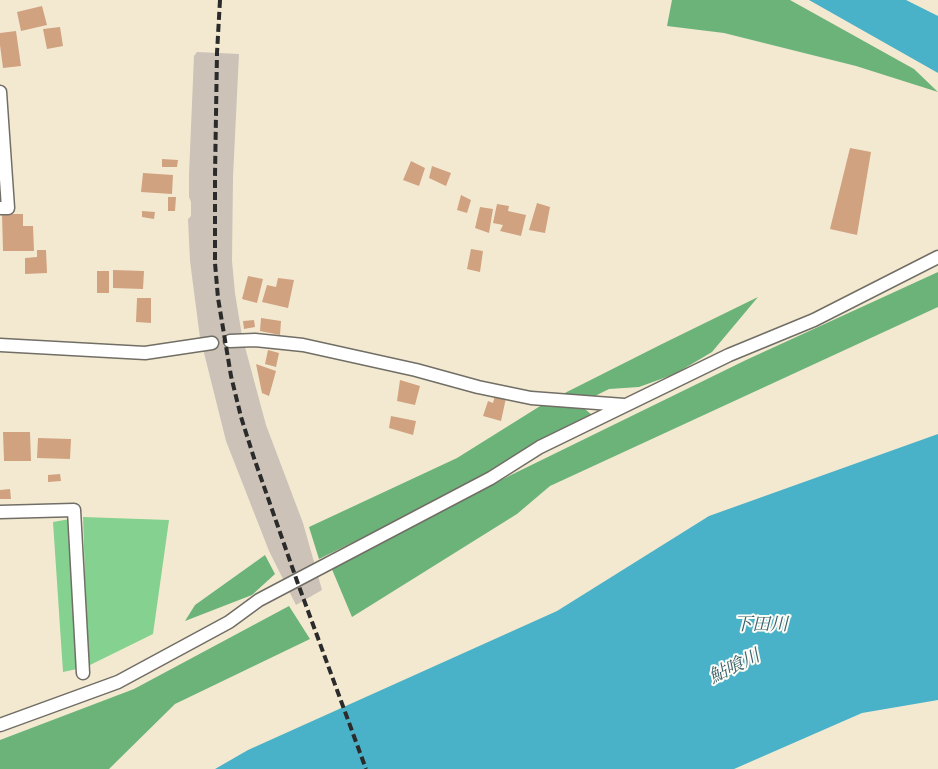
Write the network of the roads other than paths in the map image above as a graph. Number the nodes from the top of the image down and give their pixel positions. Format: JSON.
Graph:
{"nodes":[{"id":1,"x":0,"y":92,"type":"edge"},
{"id":2,"x":0,"y":208,"type":"edge"},
{"id":3,"x":938,"y":257,"type":"edge"},
{"id":4,"x":230,"y":341,"type":"dead end"},
{"id":5,"x":212,"y":343,"type":"dead end"},
{"id":6,"x":0,"y":345,"type":"edge"},
{"id":7,"x":625,"y":406,"type":"junction"},
{"id":8,"x":0,"y":512,"type":"edge"},
{"id":9,"x":83,"y":673,"type":"dead end"},
{"id":10,"x":0,"y":725,"type":"edge"}],
"edges":[{"from":1,"to":2,"type":"street"},
{"from":3,"to":7,"type":"street"},
{"from":4,"to":7,"type":"street"},
{"from":5,"to":6,"type":"street"},
{"from":7,"to":10,"type":"street"},
{"from":8,"to":9,"type":"street"}]}
